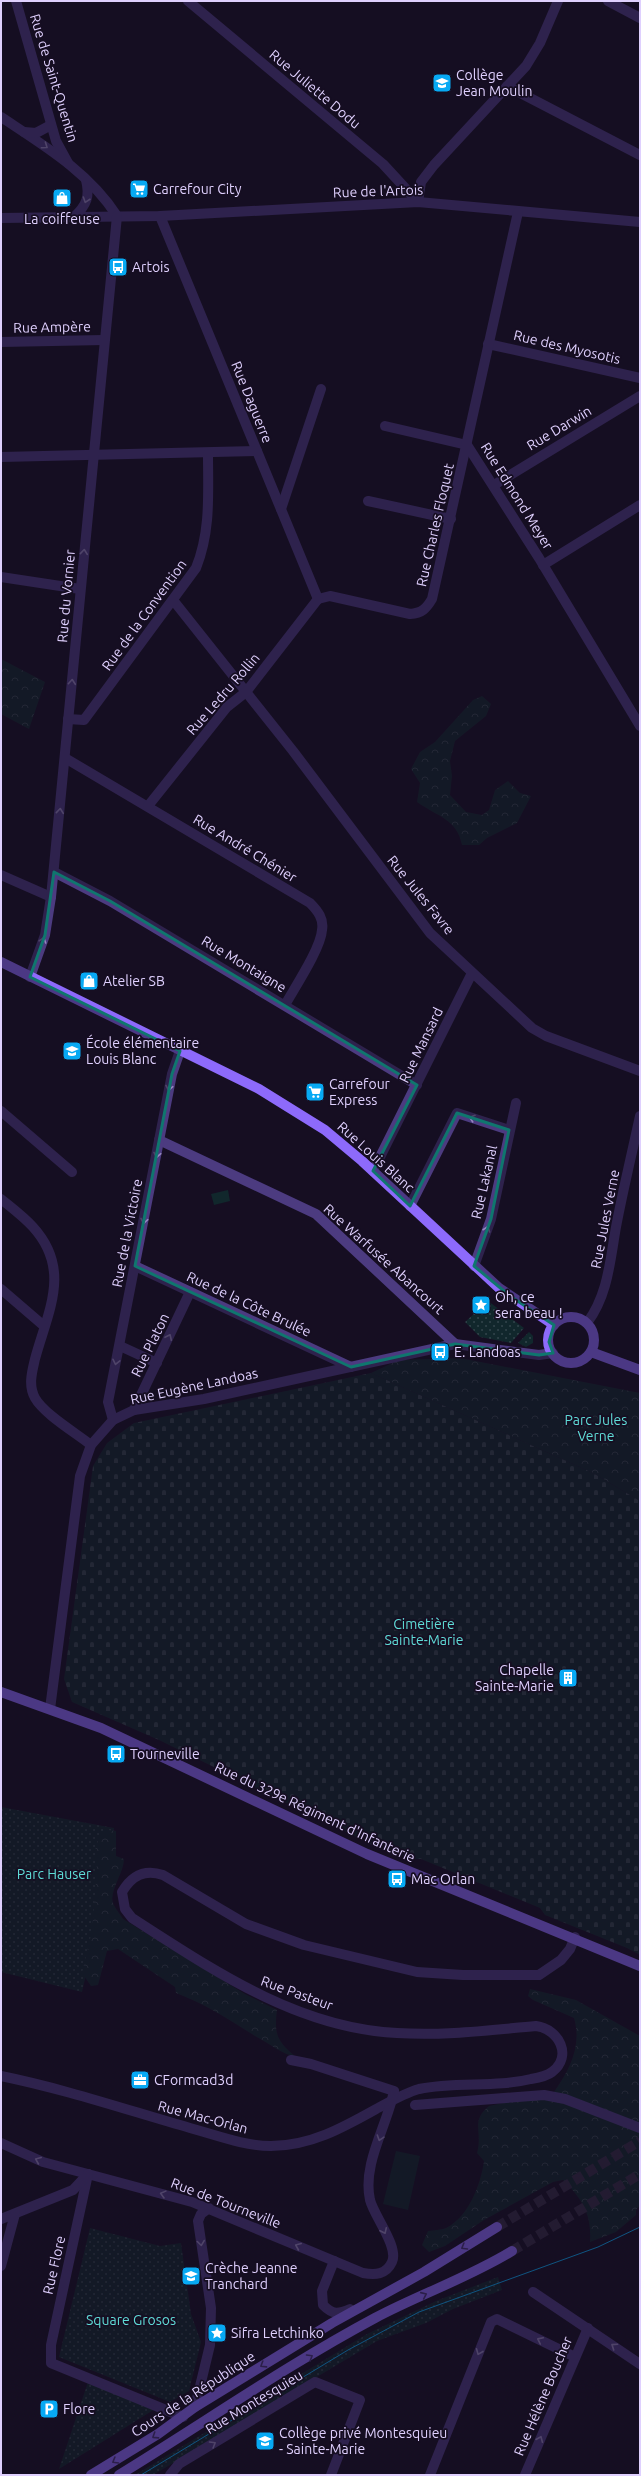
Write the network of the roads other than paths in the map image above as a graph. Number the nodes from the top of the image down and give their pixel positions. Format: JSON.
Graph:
{"nodes":[{"id":1,"x":16,"y":1,"type":"edge"},
{"id":2,"x":188,"y":1,"type":"edge"},
{"id":3,"x":558,"y":1,"type":"edge"},
{"id":4,"x":608,"y":1,"type":"edge"},
{"id":5,"x":640,"y":18,"type":"edge"},
{"id":6,"x":507,"y":86,"type":"junction"},
{"id":7,"x":1,"y":117,"type":"edge"},
{"id":8,"x":51,"y":125,"type":"junction"},
{"id":9,"x":24,"y":132,"type":"junction"},
{"id":10,"x":640,"y":155,"type":"edge"},
{"id":11,"x":68,"y":162,"type":"junction"},
{"id":12,"x":86,"y":179,"type":"junction"},
{"id":13,"x":418,"y":202,"type":"junction"},
{"id":14,"x":518,"y":212,"type":"junction"},
{"id":15,"x":117,"y":216,"type":"junction"},
{"id":16,"x":160,"y":216,"type":"junction"},
{"id":17,"x":74,"y":217,"type":"junction"},
{"id":18,"x":1,"y":218,"type":"edge"},
{"id":19,"x":640,"y":222,"type":"edge"},
{"id":20,"x":104,"y":340,"type":"junction"},
{"id":21,"x":1,"y":342,"type":"edge"},
{"id":22,"x":488,"y":344,"type":"junction"},
{"id":23,"x":640,"y":378,"type":"edge"},
{"id":24,"x":321,"y":389,"type":"dead end"},
{"id":25,"x":640,"y":396,"type":"edge"},
{"id":26,"x":385,"y":426,"type":"dead end"},
{"id":27,"x":467,"y":445,"type":"junction"},
{"id":28,"x":257,"y":451,"type":"junction"},
{"id":29,"x":208,"y":454,"type":"junction"},
{"id":30,"x":94,"y":456,"type":"junction"},
{"id":31,"x":1,"y":457,"type":"edge"},
{"id":32,"x":494,"y":485,"type":"junction"},
{"id":33,"x":368,"y":501,"type":"dead end"},
{"id":34,"x":640,"y":505,"type":"edge"},
{"id":35,"x":281,"y":509,"type":"junction"},
{"id":36,"x":450,"y":519,"type":"junction"},
{"id":37,"x":543,"y":564,"type":"junction"},
{"id":38,"x":1,"y":577,"type":"edge"},
{"id":39,"x":80,"y":589,"type":"junction"},
{"id":40,"x":318,"y":599,"type":"junction"},
{"id":41,"x":173,"y":600,"type":"junction"},
{"id":42,"x":246,"y":692,"type":"junction"},
{"id":43,"x":68,"y":719,"type":"junction"},
{"id":44,"x":640,"y":726,"type":"edge"},
{"id":45,"x":66,"y":758,"type":"junction"},
{"id":46,"x":148,"y":806,"type":"junction"},
{"id":47,"x":54,"y":872,"type":"junction"},
{"id":48,"x":1,"y":875,"type":"edge"},
{"id":49,"x":51,"y":897,"type":"junction"},
{"id":50,"x":1,"y":962,"type":"edge"},
{"id":51,"x":472,"y":973,"type":"junction"},
{"id":52,"x":30,"y":977,"type":"junction"},
{"id":53,"x":285,"y":1005,"type":"junction"},
{"id":54,"x":180,"y":1051,"type":"junction"},
{"id":55,"x":640,"y":1071,"type":"edge"},
{"id":56,"x":417,"y":1085,"type":"junction"},
{"id":57,"x":516,"y":1103,"type":"dead end"},
{"id":58,"x":1,"y":1111,"type":"edge"},
{"id":59,"x":640,"y":1116,"type":"edge"},
{"id":60,"x":509,"y":1130,"type":"junction"},
{"id":61,"x":159,"y":1140,"type":"junction"},
{"id":62,"x":72,"y":1172,"type":"dead end"},
{"id":63,"x":373,"y":1172,"type":"junction"},
{"id":64,"x":1,"y":1199,"type":"edge"},
{"id":65,"x":410,"y":1206,"type":"junction"},
{"id":66,"x":135,"y":1266,"type":"junction"},
{"id":67,"x":474,"y":1266,"type":"junction"},
{"id":68,"x":1,"y":1289,"type":"edge"},
{"id":69,"x":190,"y":1292,"type":"junction"},
{"id":70,"x":587,"y":1323,"type":"junction"},
{"id":71,"x":554,"y":1325,"type":"junction"},
{"id":72,"x":44,"y":1326,"type":"junction"},
{"id":73,"x":456,"y":1344,"type":"junction"},
{"id":74,"x":120,"y":1346,"type":"junction"},
{"id":75,"x":591,"y":1352,"type":"junction"},
{"id":76,"x":553,"y":1353,"type":"junction"},
{"id":77,"x":157,"y":1363,"type":"junction"},
{"id":78,"x":351,"y":1367,"type":"junction"},
{"id":79,"x":640,"y":1370,"type":"edge"},
{"id":80,"x":134,"y":1410,"type":"junction"},
{"id":81,"x":113,"y":1420,"type":"junction"},
{"id":82,"x":91,"y":1445,"type":"junction"},
{"id":83,"x":1,"y":1692,"type":"edge"},
{"id":84,"x":50,"y":1709,"type":"junction"},
{"id":85,"x":575,"y":1937,"type":"junction"},
{"id":86,"x":640,"y":1966,"type":"edge"},
{"id":87,"x":290,"y":2060,"type":"dead end"},
{"id":88,"x":1,"y":2076,"type":"edge"},
{"id":89,"x":392,"y":2100,"type":"junction"},
{"id":90,"x":415,"y":2105,"type":"dead end"},
{"id":91,"x":640,"y":2128,"type":"edge"},
{"id":92,"x":1,"y":2143,"type":"edge"},
{"id":93,"x":88,"y":2174,"type":"junction"},
{"id":94,"x":209,"y":2208,"type":"junction"},
{"id":95,"x":15,"y":2214,"type":"junction"},
{"id":96,"x":1,"y":2219,"type":"edge"},
{"id":97,"x":497,"y":2227,"type":"tunnel mouth"},
{"id":98,"x":512,"y":2251,"type":"tunnel mouth"},
{"id":99,"x":334,"y":2261,"type":"junction"},
{"id":100,"x":1,"y":2266,"type":"edge"},
{"id":101,"x":533,"y":2292,"type":"dead end"},
{"id":102,"x":380,"y":2296,"type":"junction"},
{"id":103,"x":588,"y":2328,"type":"junction"},
{"id":104,"x":575,"y":2357,"type":"junction"},
{"id":105,"x":640,"y":2364,"type":"edge"},
{"id":106,"x":195,"y":2407,"type":"junction"},
{"id":107,"x":183,"y":2417,"type":"junction"},
{"id":108,"x":91,"y":2475,"type":"edge"},
{"id":109,"x":119,"y":2475,"type":"edge"},
{"id":110,"x":170,"y":2475,"type":"edge"},
{"id":111,"x":331,"y":2475,"type":"edge"},
{"id":112,"x":430,"y":2475,"type":"edge"},
{"id":113,"x":525,"y":2475,"type":"edge"}],
"edges":[{"from":1,"to":8,"type":"street","name":"Rue de Saint-Quentin"},
{"from":2,"to":13,"type":"street","name":"Rue Juliette Dodu"},
{"from":3,"to":6,"type":"street"},
{"from":4,"to":5,"type":"street"},
{"from":6,"to":10,"type":"street"},
{"from":6,"to":13,"type":"street"},
{"from":7,"to":9,"type":"street"},
{"from":8,"to":9,"type":"street"},
{"from":8,"to":11,"type":"street","name":"Rue de Saint-Quentin"},
{"from":9,"to":11,"type":"street","one_way":true},
{"from":11,"to":12,"type":"street"},
{"from":12,"to":15,"type":"street"},
{"from":12,"to":17,"type":"street","one_way":true},
{"from":13,"to":14,"type":"street","name":"Rue de l'Artois"},
{"from":13,"to":16,"type":"street","name":"Rue de l'Artois"},
{"from":14,"to":19,"type":"street","name":"Rue de l'Artois"},
{"from":14,"to":22,"type":"street","name":"Rue Edmond Meyer"},
{"from":15,"to":16,"type":"street","name":"Rue de l'Artois"},
{"from":15,"to":17,"type":"street","name":"Rue de l'Artois"},
{"from":15,"to":20,"type":"street","name":"Rue du Vornier"},
{"from":16,"to":28,"type":"street","name":"Rue Daguerre"},
{"from":17,"to":18,"type":"street","name":"Rue de l'Artois"},
{"from":20,"to":21,"type":"street","name":"Rue Ampère"},
{"from":20,"to":30,"type":"street","name":"Rue du Vornier"},
{"from":22,"to":23,"type":"street","name":"Rue des Myosotis"},
{"from":22,"to":27,"type":"street","name":"Rue Edmond Meyer"},
{"from":24,"to":35,"type":"street"},
{"from":25,"to":32,"type":"street","name":"Rue Darwin"},
{"from":26,"to":27,"type":"street"},
{"from":27,"to":32,"type":"street","name":"Rue Edmond Meyer"},
{"from":27,"to":36,"type":"street","name":"Rue Charles Floquet"},
{"from":28,"to":29,"type":"street"},
{"from":28,"to":35,"type":"street","name":"Rue Daguerre"},
{"from":29,"to":30,"type":"street"},
{"from":29,"to":41,"type":"street","name":"Rue de la Convention"},
{"from":30,"to":31,"type":"street"},
{"from":39,"to":30,"type":"street","name":"Rue du Vornier","one_way":true},
{"from":32,"to":37,"type":"street","name":"Rue Edmond Meyer"},
{"from":33,"to":36,"type":"street"},
{"from":34,"to":37,"type":"street"},
{"from":35,"to":40,"type":"street","name":"Rue Daguerre"},
{"from":36,"to":40,"type":"street","name":"Rue Charles Floquet"},
{"from":37,"to":44,"type":"street","name":"Rue Edmond Meyer"},
{"from":38,"to":39,"type":"street"},
{"from":43,"to":39,"type":"street","name":"Rue du Vornier","one_way":true},
{"from":40,"to":42,"type":"street","name":"Rue Ledru Rollin"},
{"from":41,"to":42,"type":"street","name":"Rue Jules Favre"},
{"from":41,"to":43,"type":"street","name":"Rue de la Convention"},
{"from":42,"to":46,"type":"street","name":"Rue Ledru Rollin"},
{"from":42,"to":51,"type":"street","name":"Rue Jules Favre"},
{"from":43,"to":45,"type":"street","name":"Rue du Vornier"},
{"from":45,"to":46,"type":"street","name":"Rue André Chénier"},
{"from":47,"to":45,"type":"street","name":"Rue du Vornier","one_way":true},
{"from":46,"to":53,"type":"street","name":"Rue André Chénier"},
{"from":47,"to":49,"type":"street","name":"Rue du Vornier"},
{"from":47,"to":53,"type":"street","name":"Rue Montaigne"},
{"from":48,"to":49,"type":"street"},
{"from":52,"to":49,"type":"street","name":"Rue du Vornier","one_way":true},
{"from":50,"to":52,"type":"street","name":"Rue Louis Blanc"},
{"from":51,"to":55,"type":"street","name":"Rue Jules Favre"},
{"from":51,"to":56,"type":"street","name":"Rue Mansard"},
{"from":52,"to":54,"type":"street","name":"Rue Louis Blanc"},
{"from":53,"to":56,"type":"street","name":"Rue Montaigne"},
{"from":54,"to":61,"type":"street","name":"Rue de la Victoire","one_way":true},
{"from":54,"to":63,"type":"street","name":"Rue Louis Blanc"},
{"from":56,"to":63,"type":"street","name":"Rue Mansard"},
{"from":57,"to":60,"type":"street","name":"Rue Lakanal"},
{"from":58,"to":62,"type":"street"},
{"from":59,"to":70,"type":"street","name":"Rue Jules Verne"},
{"from":60,"to":65,"type":"street","one_way":true},
{"from":67,"to":60,"type":"street","name":"Rue Lakanal","one_way":true},
{"from":61,"to":66,"type":"street","name":"Rue de la Victoire","one_way":true},
{"from":61,"to":73,"type":"street","name":"Rue Warfusée Abancourt"},
{"from":63,"to":65,"type":"street","name":"Rue Louis Blanc"},
{"from":64,"to":72,"type":"street"},
{"from":65,"to":67,"type":"street","name":"Rue Louis Blanc"},
{"from":66,"to":69,"type":"street","name":"Rue de la Côte Brulée"},
{"from":66,"to":74,"type":"street","name":"Rue de la Victoire"},
{"from":67,"to":71,"type":"street","name":"Rue Louis Blanc"},
{"from":68,"to":72,"type":"street"},
{"from":77,"to":69,"type":"street","name":"Rue Platon","one_way":true},
{"from":69,"to":78,"type":"street","name":"Rue de la Côte Brulée"},
{"from":70,"to":71,"type":"street"},
{"from":70,"to":75,"type":"street"},
{"from":71,"to":76,"type":"street"},
{"from":72,"to":82,"type":"street"},
{"from":73,"to":76,"type":"street","name":"Rue Eugène Landoas"},
{"from":73,"to":78,"type":"street","name":"Rue Eugène Landoas"},
{"from":74,"to":77,"type":"street"},
{"from":74,"to":81,"type":"street","name":"Rue de la Victoire","one_way":true},
{"from":75,"to":76,"type":"street"},
{"from":75,"to":79,"type":"street"},
{"from":77,"to":80,"type":"street","name":"Rue Platon"},
{"from":78,"to":80,"type":"street","name":"Rue Eugène Landoas"},
{"from":80,"to":81,"type":"street","name":"Rue Eugène Landoas"},
{"from":81,"to":82,"type":"street","name":"Rue Eugène Landoas"},
{"from":82,"to":84,"type":"street","name":"Rue Eugène Landoas"},
{"from":83,"to":84,"type":"street","name":"Rue du 329e Régiment d'Infanterie"},
{"from":84,"to":85,"type":"street","name":"Rue du 329e Régiment d'Infanterie"},
{"from":85,"to":86,"type":"street","name":"Rue du 329e Régiment d'Infanterie"},
{"from":85,"to":89,"type":"street","name":"Rue Pasteur"},
{"from":87,"to":89,"type":"street"},
{"from":88,"to":89,"type":"street","name":"Rue Mac-Orlan"},
{"from":89,"to":99,"type":"street","one_way":true},
{"from":90,"to":91,"type":"street"},
{"from":93,"to":92,"type":"street","name":"Rue de Tourneville","one_way":true},
{"from":94,"to":93,"type":"street","name":"Rue de Tourneville","one_way":true},
{"from":93,"to":95,"type":"street"},
{"from":93,"to":107,"type":"street","name":"Rue Flore"},
{"from":99,"to":94,"type":"street","name":"Rue de Tourneville","one_way":true},
{"from":94,"to":106,"type":"street","name":"Rue Montesquieu","one_way":true},
{"from":95,"to":96,"type":"street"},
{"from":95,"to":100,"type":"street"},
{"from":97,"to":102,"type":"street","name":"Cours de la République","one_way":true},
{"from":109,"to":98,"type":"street","name":"Cours de la République","one_way":true},
{"from":99,"to":102,"type":"street"},
{"from":101,"to":103,"type":"street"},
{"from":102,"to":106,"type":"street","name":"Cours de la République","one_way":true},
{"from":103,"to":104,"type":"street","name":"Rue Hélène Boucher"},
{"from":105,"to":103,"type":"street","one_way":true},
{"from":104,"to":112,"type":"street","one_way":true},
{"from":113,"to":104,"type":"street","name":"Rue Hélène Boucher","one_way":true},
{"from":106,"to":107,"type":"street","name":"Cours de la République"},
{"from":107,"to":108,"type":"street","name":"Cours de la République","one_way":true},
{"from":110,"to":111,"type":"street","name":"Rue Montesquieu","one_way":true}]}
